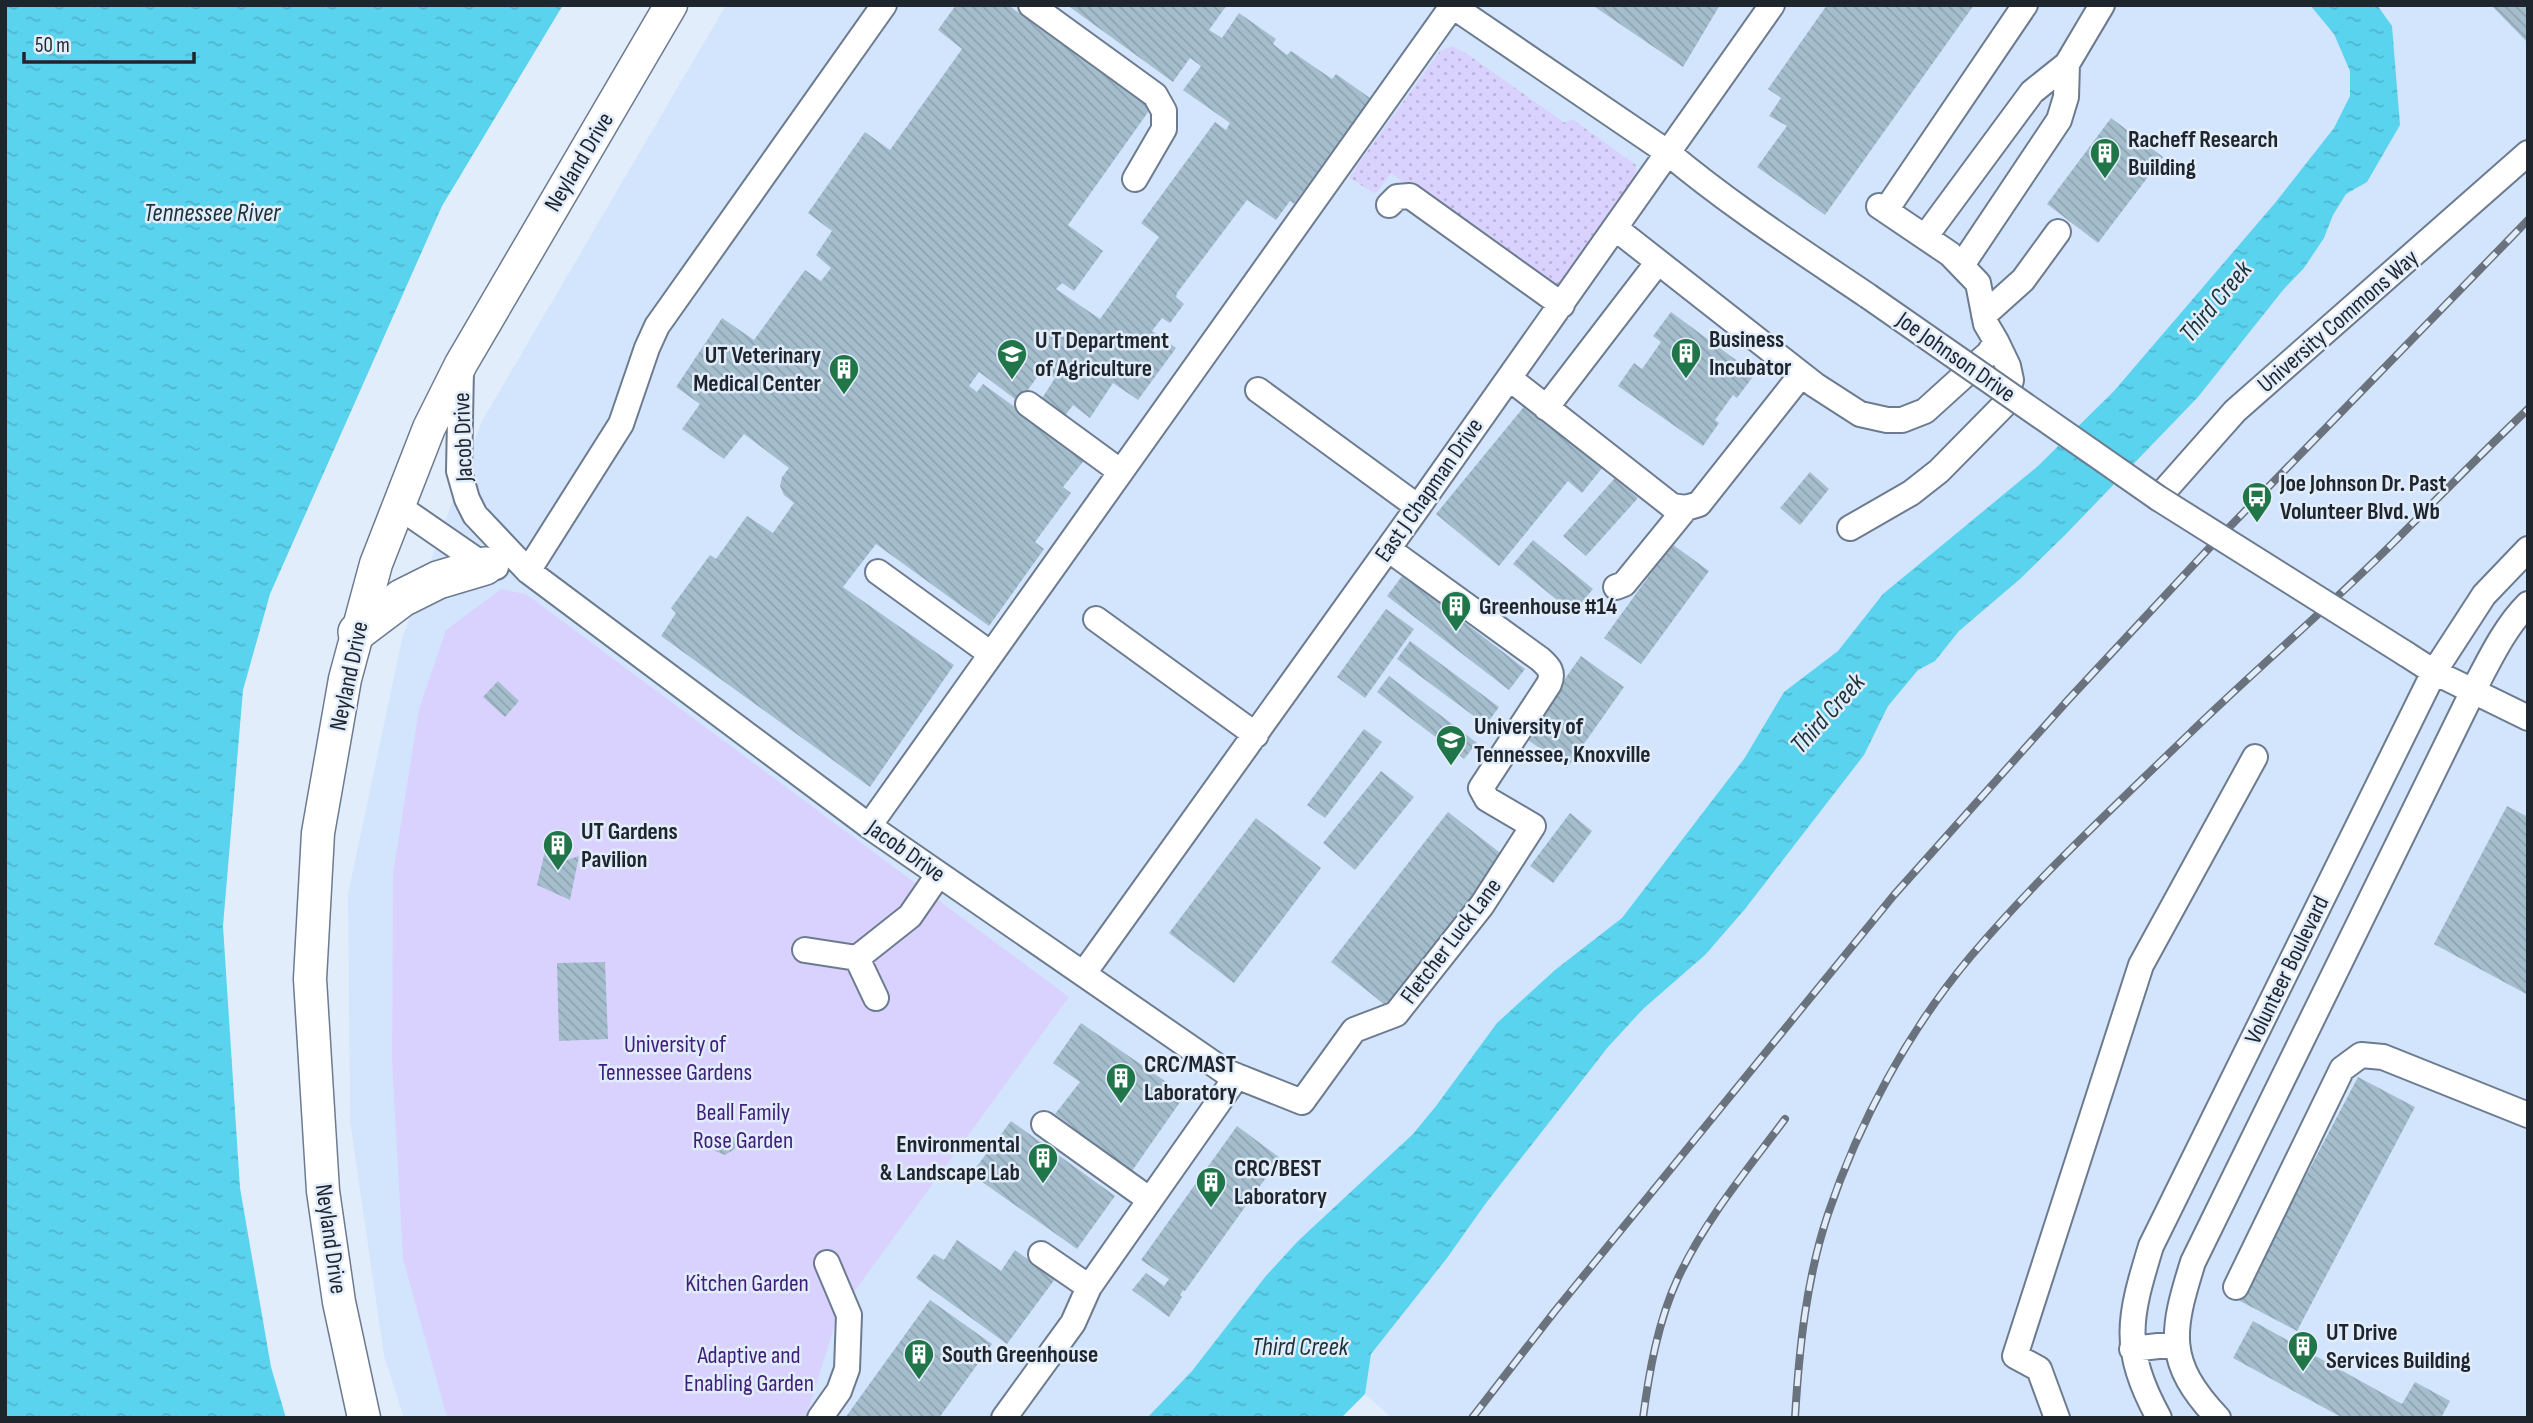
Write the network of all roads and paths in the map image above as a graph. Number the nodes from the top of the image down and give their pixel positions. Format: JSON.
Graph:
{"nodes":[{"id":1,"x":671,"y":5,"type":"edge"},
{"id":2,"x":884,"y":5,"type":"edge"},
{"id":3,"x":1031,"y":5,"type":"edge"},
{"id":4,"x":1772,"y":5,"type":"edge"},
{"id":5,"x":2025,"y":5,"type":"edge"},
{"id":6,"x":2102,"y":5,"type":"edge"},
{"id":7,"x":1452,"y":6,"type":"edge"},
{"id":8,"x":2067,"y":64,"type":"junction"},
{"id":9,"x":1667,"y":152,"type":"junction"},
{"id":10,"x":2528,"y":153,"type":"edge"},
{"id":11,"x":1135,"y":179,"type":"dead end"},
{"id":12,"x":1389,"y":205,"type":"dead end"},
{"id":13,"x":1615,"y":228,"type":"junction"},
{"id":14,"x":2058,"y":232,"type":"dead end"},
{"id":15,"x":1926,"y":237,"type":"junction"},
{"id":16,"x":1658,"y":262,"type":"junction"},
{"id":17,"x":1962,"y":265,"type":"junction"},
{"id":18,"x":1562,"y":305,"type":"junction"},
{"id":19,"x":1984,"y":315,"type":"junction"},
{"id":20,"x":1996,"y":341,"type":"junction"},
{"id":21,"x":461,"y":364,"type":"junction"},
{"id":22,"x":1801,"y":374,"type":"junction"},
{"id":23,"x":1508,"y":378,"type":"junction"},
{"id":24,"x":1258,"y":390,"type":"dead end"},
{"id":25,"x":1028,"y":404,"type":"dead end"},
{"id":26,"x":1546,"y":408,"type":"junction"},
{"id":27,"x":1121,"y":472,"type":"junction"},
{"id":28,"x":2158,"y":498,"type":"junction"},
{"id":29,"x":398,"y":506,"type":"junction"},
{"id":30,"x":1418,"y":507,"type":"junction"},
{"id":31,"x":1686,"y":508,"type":"junction"},
{"id":32,"x":1850,"y":528,"type":"dead end"},
{"id":33,"x":1388,"y":549,"type":"junction"},
{"id":34,"x":2528,"y":549,"type":"edge"},
{"id":35,"x":485,"y":566,"type":"junction"},
{"id":36,"x":528,"y":571,"type":"junction"},
{"id":37,"x":877,"y":572,"type":"dead end"},
{"id":38,"x":1616,"y":587,"type":"dead end"},
{"id":39,"x":2528,"y":604,"type":"edge"},
{"id":40,"x":1096,"y":619,"type":"dead end"},
{"id":41,"x":357,"y":632,"type":"junction"},
{"id":42,"x":991,"y":654,"type":"junction"},
{"id":43,"x":2434,"y":672,"type":"junction"},
{"id":44,"x":2473,"y":691,"type":"junction"},
{"id":45,"x":2528,"y":718,"type":"edge"},
{"id":46,"x":1256,"y":735,"type":"junction"},
{"id":47,"x":2255,"y":757,"type":"dead end"},
{"id":48,"x":869,"y":826,"type":"junction"},
{"id":49,"x":932,"y":884,"type":"dead end"},
{"id":50,"x":806,"y":950,"type":"dead end"},
{"id":51,"x":857,"y":958,"type":"junction"},
{"id":52,"x":1084,"y":973,"type":"junction"},
{"id":53,"x":876,"y":998,"type":"dead end"},
{"id":54,"x":1231,"y":1074,"type":"junction"},
{"id":55,"x":1302,"y":1102,"type":"joint"},
{"id":56,"x":2528,"y":1115,"type":"edge"},
{"id":57,"x":1044,"y":1124,"type":"dead end"},
{"id":58,"x":1150,"y":1200,"type":"junction"},
{"id":59,"x":1041,"y":1254,"type":"dead end"},
{"id":60,"x":827,"y":1263,"type":"dead end"},
{"id":61,"x":1089,"y":1287,"type":"junction"},
{"id":62,"x":2236,"y":1287,"type":"dead end"},
{"id":63,"x":2176,"y":1344,"type":"junction"},
{"id":64,"x":2132,"y":1349,"type":"junction"},
{"id":65,"x":364,"y":1418,"type":"edge"},
{"id":66,"x":820,"y":1418,"type":"edge"},
{"id":67,"x":1004,"y":1418,"type":"edge"},
{"id":68,"x":2057,"y":1418,"type":"edge"},
{"id":69,"x":2159,"y":1418,"type":"edge"},
{"id":70,"x":2218,"y":1418,"type":"edge"}],
"edges":[{"from":1,"to":21,"type":"main road","name":"Neyland Drive"},
{"from":2,"to":36,"type":"street"},
{"from":3,"to":11,"type":"street"},
{"from":4,"to":9,"type":"street","name":"East J Chapman Drive"},
{"from":5,"to":15,"type":"street"},
{"from":6,"to":8,"type":"street"},
{"from":7,"to":9,"type":"street","name":"Joe Johnson Drive"},
{"from":7,"to":27,"type":"street"},
{"from":8,"to":15,"type":"street"},
{"from":8,"to":17,"type":"street"},
{"from":9,"to":13,"type":"street","name":"East J Chapman Drive"},
{"from":9,"to":28,"type":"street","name":"Joe Johnson Drive","bridge":true},
{"from":10,"to":28,"type":"street","name":"University Commons Way"},
{"from":12,"to":18,"type":"street"},
{"from":13,"to":16,"type":"street"},
{"from":13,"to":18,"type":"street","name":"East J Chapman Drive"},
{"from":14,"to":19,"type":"street"},
{"from":15,"to":17,"type":"street"},
{"from":16,"to":22,"type":"street"},
{"from":16,"to":26,"type":"street"},
{"from":17,"to":19,"type":"street"},
{"from":18,"to":23,"type":"street","name":"East J Chapman Drive"},
{"from":19,"to":20,"type":"street"},
{"from":20,"to":22,"type":"street"},
{"from":20,"to":32,"type":"street"},
{"from":21,"to":29,"type":"main road","name":"Neyland Drive"},
{"from":21,"to":36,"type":"street","name":"Jacob Drive"},
{"from":22,"to":31,"type":"street"},
{"from":23,"to":26,"type":"street"},
{"from":23,"to":30,"type":"street","name":"East J Chapman Drive"},
{"from":24,"to":30,"type":"street"},
{"from":25,"to":27,"type":"street"},
{"from":26,"to":31,"type":"street"},
{"from":27,"to":42,"type":"street"},
{"from":28,"to":43,"type":"street","name":"Joe Johnson Drive","bridge":true},
{"from":29,"to":35,"type":"street"},
{"from":29,"to":41,"type":"main road","name":"Neyland Drive"},
{"from":30,"to":33,"type":"street","name":"East J Chapman Drive"},
{"from":31,"to":38,"type":"street"},
{"from":33,"to":46,"type":"street","name":"East J Chapman Drive"},
{"from":33,"to":55,"type":"street","name":"Fletcher Luck Lane"},
{"from":34,"to":43,"type":"street","name":"Volunteer Boulevard"},
{"from":35,"to":36,"type":"street"},
{"from":35,"to":41,"type":"highway"},
{"from":36,"to":48,"type":"street","name":"Jacob Drive"},
{"from":37,"to":42,"type":"street"},
{"from":39,"to":44,"type":"street","name":"Volunteer Boulevard"},
{"from":40,"to":46,"type":"street"},
{"from":41,"to":65,"type":"main road","name":"Neyland Drive"},
{"from":42,"to":48,"type":"street"},
{"from":43,"to":44,"type":"street","name":"Joe Johnson Drive"},
{"from":43,"to":64,"type":"street","name":"Volunteer Boulevard"},
{"from":44,"to":45,"type":"street","name":"Joe Johnson Drive"},
{"from":44,"to":63,"type":"street","name":"Volunteer Boulevard"},
{"from":46,"to":52,"type":"street","name":"East J Chapman Drive"},
{"from":47,"to":68,"type":"street"},
{"from":48,"to":52,"type":"street","name":"Jacob Drive"},
{"from":49,"to":51,"type":"street"},
{"from":50,"to":51,"type":"street"},
{"from":51,"to":53,"type":"street"},
{"from":52,"to":54,"type":"street","name":"Jacob Drive"},
{"from":54,"to":55,"type":"street","name":"Jacob Drive"},
{"from":54,"to":58,"type":"street"},
{"from":56,"to":62,"type":"street"},
{"from":57,"to":58,"type":"street"},
{"from":58,"to":61,"type":"street"},
{"from":59,"to":61,"type":"street"},
{"from":60,"to":66,"type":"street"},
{"from":61,"to":67,"type":"street"},
{"from":63,"to":64,"type":"street"},
{"from":63,"to":70,"type":"street","name":"Volunteer Boulevard"},
{"from":64,"to":69,"type":"street","name":"Volunteer Boulevard"}]}
